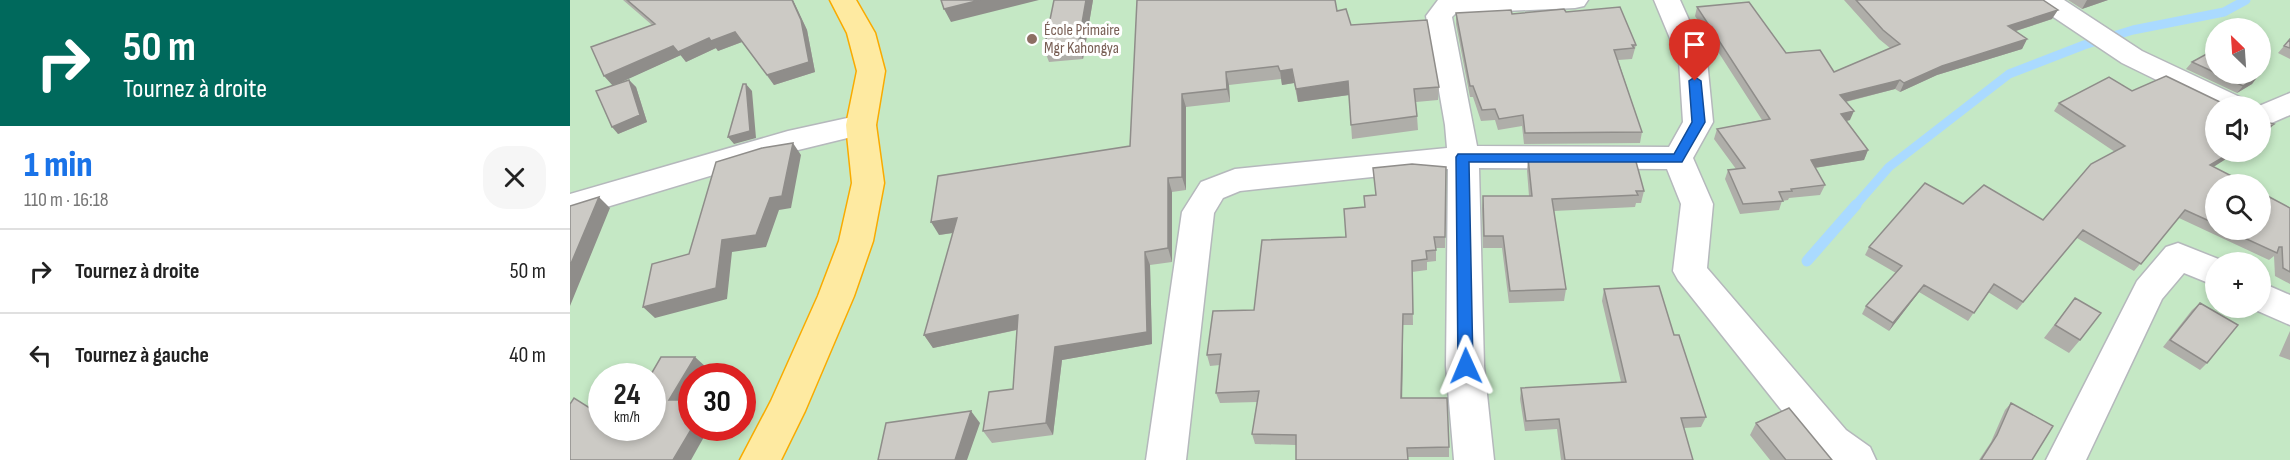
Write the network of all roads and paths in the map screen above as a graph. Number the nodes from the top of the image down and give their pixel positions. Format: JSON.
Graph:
{"nodes":[{"id":1,"x":843,"y":0,"type":"edge"},
{"id":2,"x":1575,"y":0,"type":"edge"},
{"id":3,"x":1667,"y":0,"type":"edge"},
{"id":4,"x":2046,"y":0,"type":"edge"},
{"id":5,"x":2213,"y":96,"type":"edge"},
{"id":6,"x":2290,"y":103,"type":"edge"},
{"id":7,"x":2271,"y":112,"type":"edge"},
{"id":8,"x":2271,"y":123,"type":"edge"},
{"id":9,"x":861,"y":125,"type":"junction"},
{"id":10,"x":2290,"y":132,"type":"edge"},
{"id":11,"x":1463,"y":157,"type":"junction"},
{"id":12,"x":1678,"y":158,"type":"junction"},
{"id":13,"x":571,"y":203,"type":"edge"},
{"id":14,"x":2205,"y":268,"type":"edge"},
{"id":15,"x":2271,"y":302,"type":"edge"},
{"id":16,"x":2290,"y":311,"type":"edge"},
{"id":17,"x":760,"y":460,"type":"edge"},
{"id":18,"x":1166,"y":460,"type":"edge"},
{"id":19,"x":1474,"y":460,"type":"edge"},
{"id":20,"x":1856,"y":460,"type":"edge"},
{"id":21,"x":2066,"y":460,"type":"edge"}],
"edges":[{"from":1,"to":9,"type":"highway"},
{"from":2,"to":11,"type":"street"},
{"from":3,"to":12,"type":"street"},
{"from":4,"to":5,"type":"street"},
{"from":6,"to":7,"type":"street"},
{"from":8,"to":10,"type":"street"},
{"from":9,"to":13,"type":"street"},
{"from":9,"to":17,"type":"highway"},
{"from":11,"to":12,"type":"street"},
{"from":11,"to":18,"type":"street"},
{"from":11,"to":19,"type":"street"},
{"from":12,"to":20,"type":"street"},
{"from":14,"to":21,"type":"street"},
{"from":15,"to":16,"type":"street"}]}
